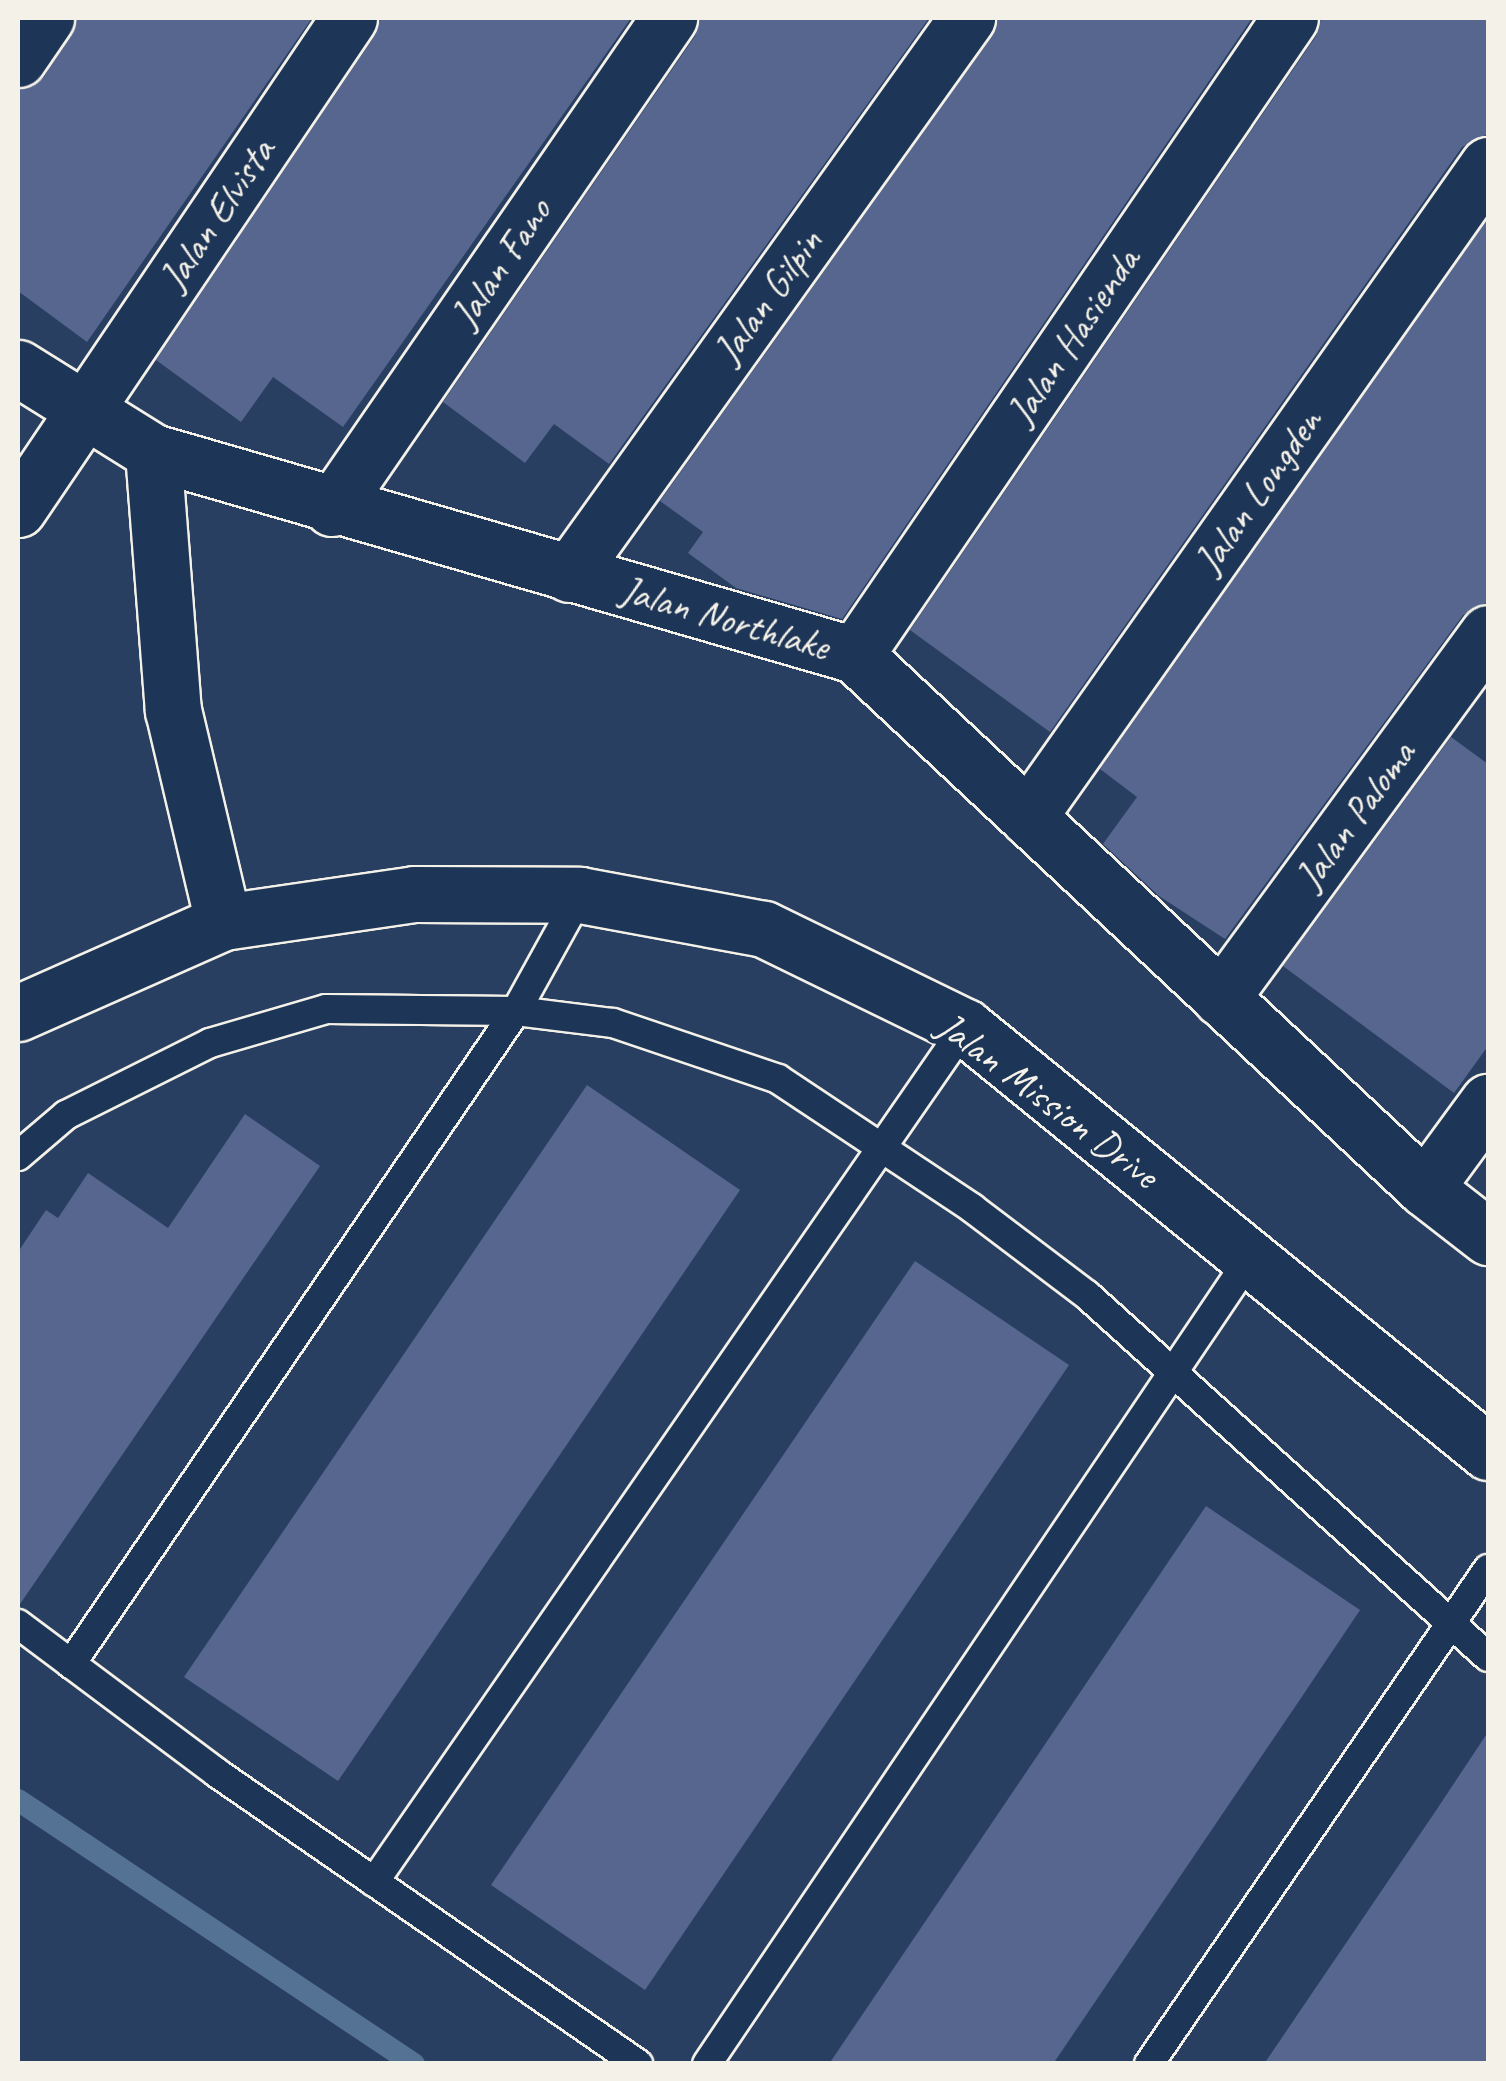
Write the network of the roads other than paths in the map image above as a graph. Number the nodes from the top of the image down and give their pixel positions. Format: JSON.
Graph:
{"nodes":[{"id":1,"x":46,"y":18,"type":"edge"},
{"id":2,"x":349,"y":18,"type":"edge"},
{"id":3,"x":669,"y":18,"type":"edge"},
{"id":4,"x":967,"y":18,"type":"edge"},
{"id":5,"x":1290,"y":18,"type":"edge"},
{"id":6,"x":18,"y":59,"type":"edge"},
{"id":7,"x":1488,"y":165,"type":"edge"},
{"id":8,"x":18,"y":368,"type":"edge"},
{"id":9,"x":86,"y":411,"type":"junction"},
{"id":10,"x":154,"y":452,"type":"junction"},
{"id":11,"x":18,"y":508,"type":"edge"},
{"id":12,"x":332,"y":508,"type":"junction"},
{"id":13,"x":569,"y":574,"type":"junction"},
{"id":14,"x":1488,"y":633,"type":"edge"},
{"id":15,"x":855,"y":655,"type":"junction"},
{"id":16,"x":1028,"y":818,"type":"junction"},
{"id":17,"x":580,"y":895,"type":"junction"},
{"id":18,"x":223,"y":922,"type":"junction"},
{"id":19,"x":1221,"y":998,"type":"junction"},
{"id":20,"x":516,"y":1011,"type":"junction"},
{"id":21,"x":18,"y":1013,"type":"edge"},
{"id":22,"x":965,"y":1027,"type":"junction"},
{"id":23,"x":1488,"y":1102,"type":"edge"},
{"id":24,"x":879,"y":1146,"type":"junction"},
{"id":25,"x":18,"y":1156,"type":"edge"},
{"id":26,"x":1426,"y":1188,"type":"junction"},
{"id":27,"x":1488,"y":1237,"type":"edge"},
{"id":28,"x":1250,"y":1258,"type":"junction"},
{"id":29,"x":1173,"y":1371,"type":"junction"},
{"id":30,"x":1488,"y":1452,"type":"edge"},
{"id":31,"x":1488,"y":1569,"type":"edge"},
{"id":32,"x":1452,"y":1623,"type":"junction"},
{"id":33,"x":18,"y":1624,"type":"edge"},
{"id":34,"x":1488,"y":1657,"type":"edge"},
{"id":35,"x":71,"y":1664,"type":"junction"},
{"id":36,"x":374,"y":1882,"type":"junction"},
{"id":37,"x":638,"y":2064,"type":"edge"},
{"id":38,"x":707,"y":2064,"type":"edge"},
{"id":39,"x":1149,"y":2064,"type":"edge"}],
"edges":[{"from":1,"to":6,"type":"street"},
{"from":2,"to":9,"type":"street","name":"Jalan Elvista"},
{"from":3,"to":12,"type":"street","name":"Jalan Fano"},
{"from":4,"to":13,"type":"street","name":"Jalan Gilpin"},
{"from":5,"to":15,"type":"street","name":"Jalan Hasienda"},
{"from":7,"to":16,"type":"street","name":"Jalan Longden"},
{"from":8,"to":9,"type":"street","name":"Jalan Northlake"},
{"from":9,"to":10,"type":"street","name":"Jalan Northlake"},
{"from":9,"to":11,"type":"street","name":"Jalan Elvista"},
{"from":10,"to":12,"type":"street","name":"Jalan Northlake"},
{"from":10,"to":18,"type":"street"},
{"from":12,"to":13,"type":"street","name":"Jalan Northlake"},
{"from":13,"to":15,"type":"street","name":"Jalan Northlake"},
{"from":14,"to":19,"type":"street","name":"Jalan Paloma"},
{"from":15,"to":16,"type":"street","name":"Jalan Northlake"},
{"from":16,"to":19,"type":"street","name":"Jalan Northlake"},
{"from":17,"to":18,"type":"street","name":"Jalan Mission Drive"},
{"from":17,"to":20,"type":"lane"},
{"from":17,"to":22,"type":"street","name":"Jalan Mission Drive"},
{"from":18,"to":21,"type":"street","name":"Jalan Mission Drive"},
{"from":19,"to":26,"type":"street","name":"Jalan Northlake"},
{"from":20,"to":24,"type":"lane"},
{"from":20,"to":25,"type":"lane"},
{"from":20,"to":35,"type":"lane"},
{"from":22,"to":24,"type":"lane"},
{"from":22,"to":28,"type":"street","name":"Jalan Mission Drive"},
{"from":23,"to":26,"type":"street"},
{"from":24,"to":29,"type":"lane"},
{"from":24,"to":36,"type":"lane"},
{"from":26,"to":27,"type":"street","name":"Jalan Northlake"},
{"from":28,"to":29,"type":"lane"},
{"from":28,"to":30,"type":"street","name":"Jalan Mission Drive"},
{"from":29,"to":32,"type":"lane"},
{"from":29,"to":38,"type":"lane"},
{"from":31,"to":32,"type":"lane"},
{"from":32,"to":34,"type":"lane"},
{"from":32,"to":39,"type":"lane"},
{"from":33,"to":35,"type":"lane"},
{"from":35,"to":36,"type":"lane"},
{"from":36,"to":37,"type":"lane"}]}
